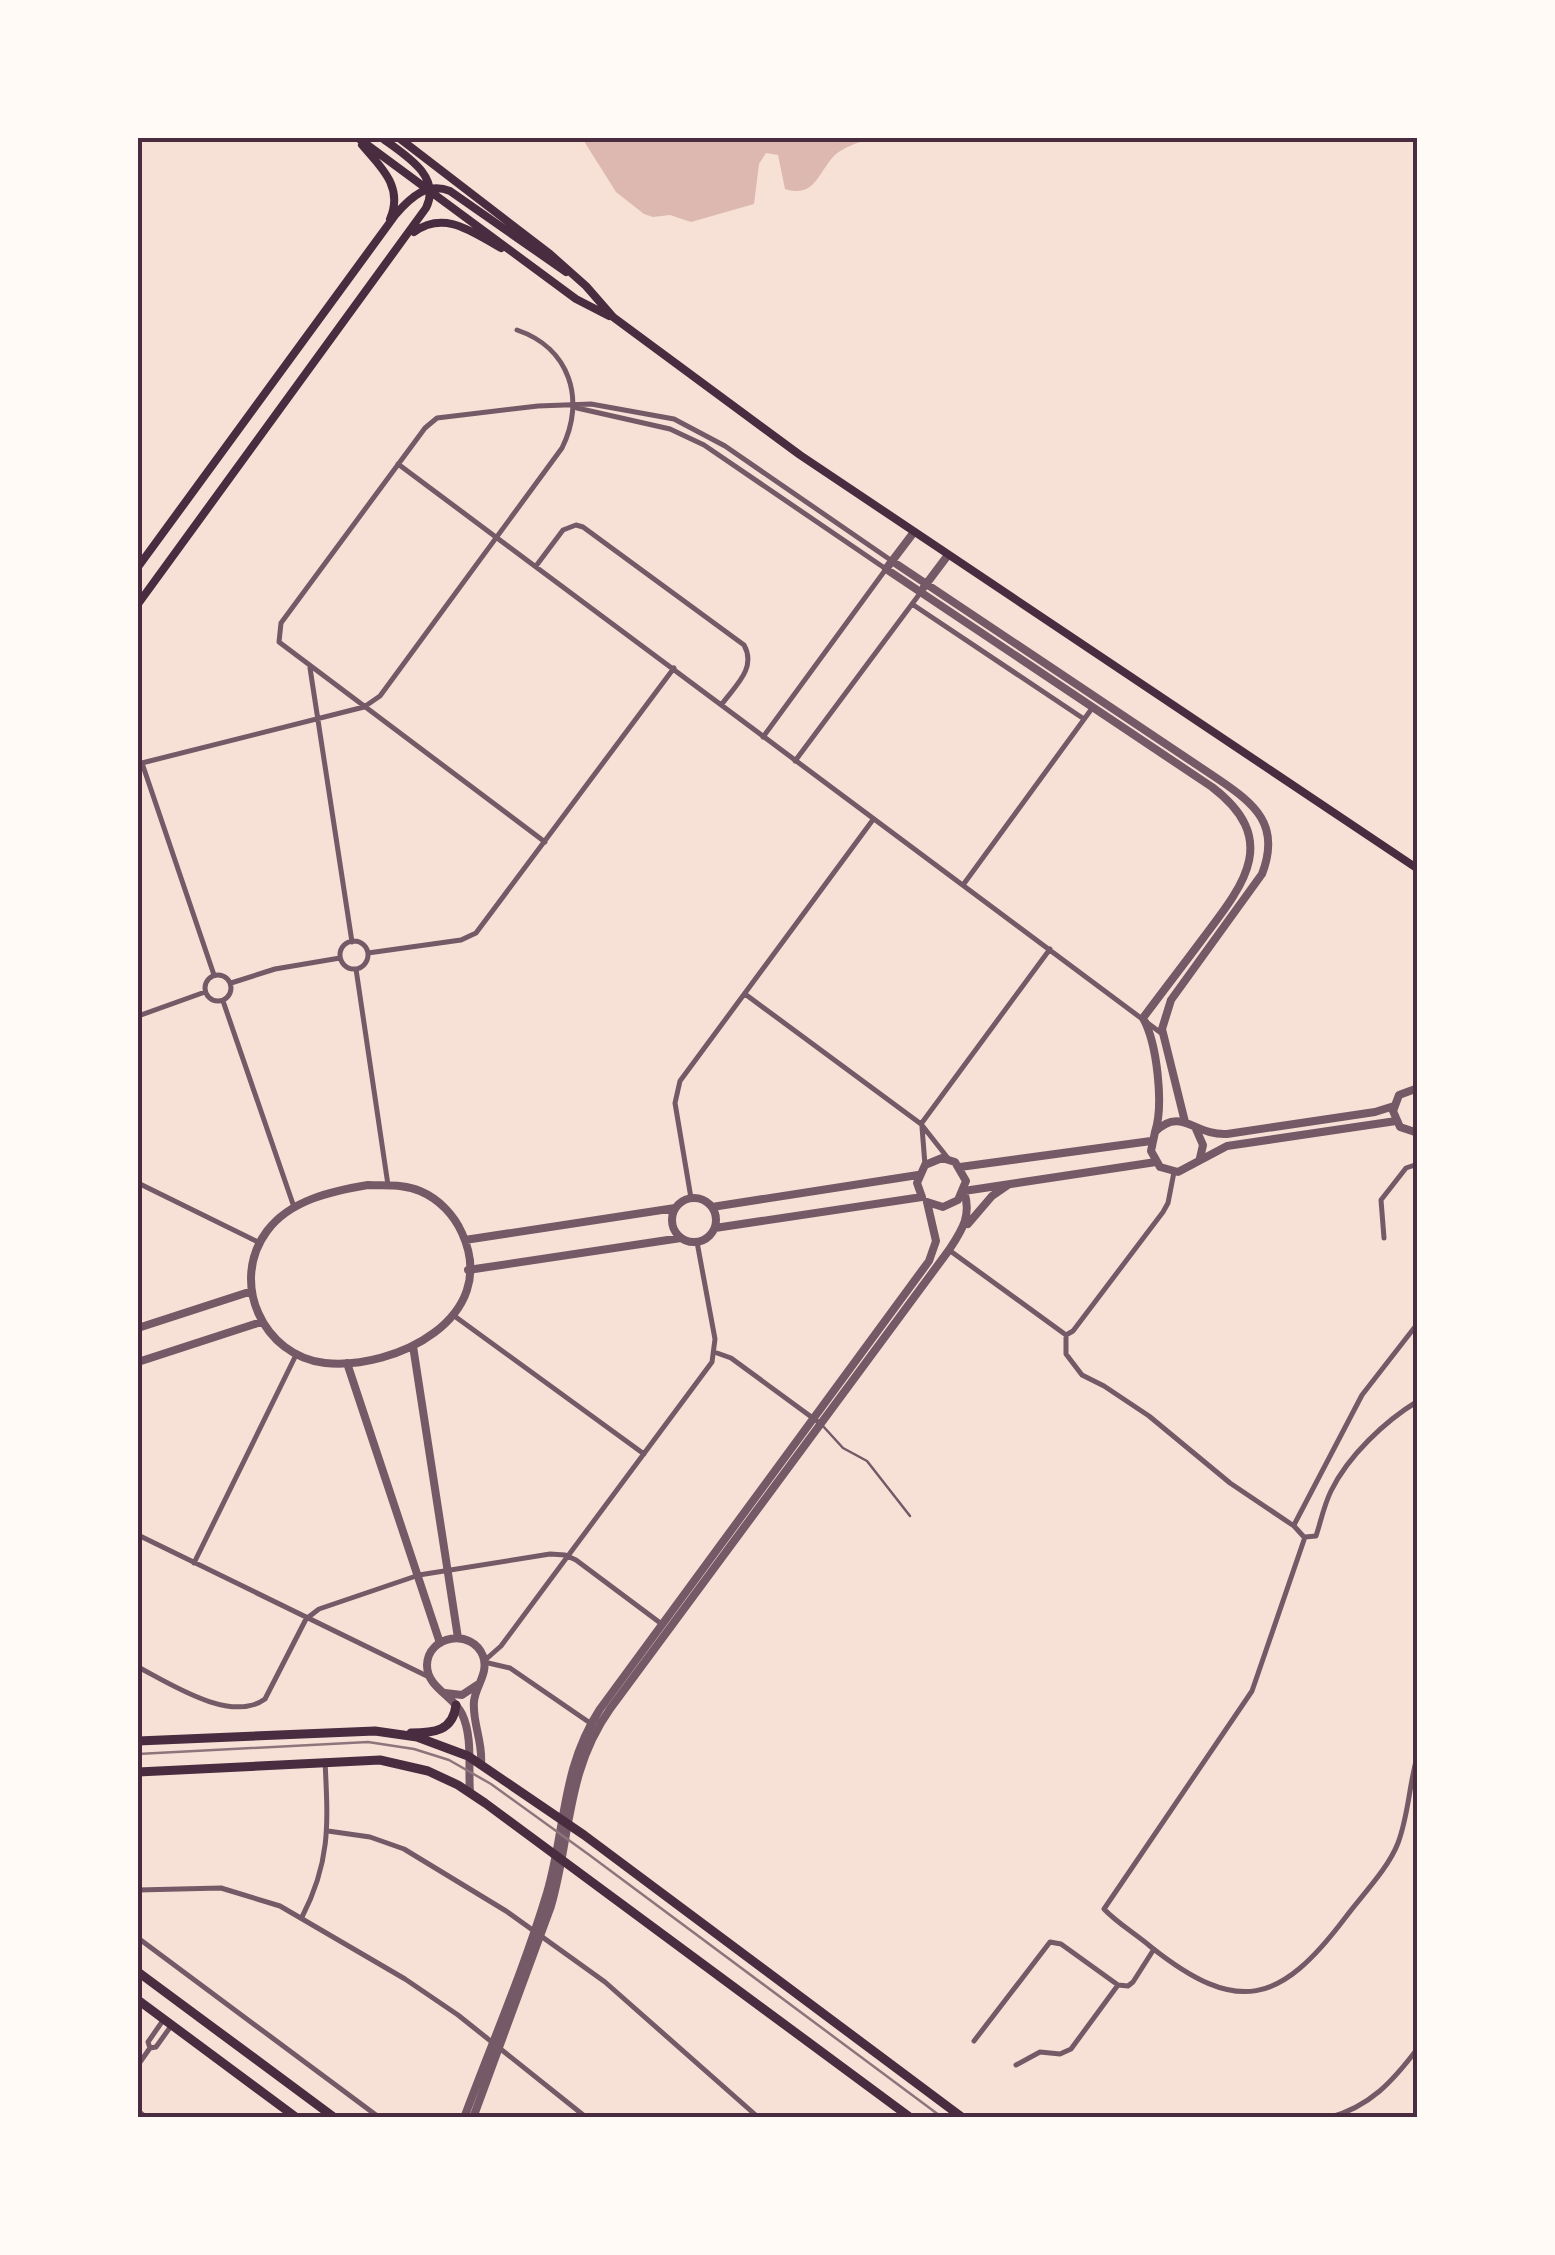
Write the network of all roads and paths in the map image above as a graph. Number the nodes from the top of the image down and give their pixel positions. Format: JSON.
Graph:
{"nodes":[{"id":1,"x":356,"y":138,"type":"edge"},
{"id":2,"x":382,"y":138,"type":"edge"},
{"id":3,"x":399,"y":138,"type":"edge"},
{"id":4,"x":430,"y":189,"type":"junction"},
{"id":5,"x":379,"y":238,"type":"junction"},
{"id":6,"x":397,"y":250,"type":"junction"},
{"id":7,"x":531,"y":265,"type":"junction"},
{"id":8,"x":570,"y":274,"type":"junction"},
{"id":9,"x":613,"y":318,"type":"junction"},
{"id":10,"x":516,"y":330,"type":"dead end"},
{"id":11,"x":574,"y":407,"type":"junction"},
{"id":12,"x":398,"y":464,"type":"junction"},
{"id":13,"x":914,"y":532,"type":"junction"},
{"id":14,"x":497,"y":537,"type":"junction"},
{"id":15,"x":948,"y":555,"type":"junction"},
{"id":16,"x":889,"y":565,"type":"junction"},
{"id":17,"x":536,"y":566,"type":"junction"},
{"id":18,"x":138,"y":567,"type":"edge"},
{"id":19,"x":927,"y":584,"type":"junction"},
{"id":20,"x":921,"y":592,"type":"junction"},
{"id":21,"x":138,"y":604,"type":"edge"},
{"id":22,"x":912,"y":604,"type":"junction"},
{"id":23,"x":310,"y":668,"type":"junction"},
{"id":24,"x":674,"y":668,"type":"junction"},
{"id":25,"x":722,"y":704,"type":"junction"},
{"id":26,"x":364,"y":707,"type":"junction"},
{"id":27,"x":1093,"y":708,"type":"junction"},
{"id":28,"x":318,"y":719,"type":"junction"},
{"id":29,"x":1084,"y":720,"type":"junction"},
{"id":30,"x":763,"y":737,"type":"junction"},
{"id":31,"x":796,"y":762,"type":"junction"},
{"id":32,"x":140,"y":764,"type":"edge"},
{"id":33,"x":1252,"y":804,"type":"junction"},
{"id":34,"x":1240,"y":813,"type":"junction"},
{"id":35,"x":872,"y":820,"type":"junction"},
{"id":36,"x":546,"y":842,"type":"junction"},
{"id":37,"x":1418,"y":870,"type":"edge"},
{"id":38,"x":1244,"y":880,"type":"junction"},
{"id":39,"x":963,"y":886,"type":"junction"},
{"id":40,"x":1255,"y":886,"type":"junction"},
{"id":41,"x":352,"y":942,"type":"junction"},
{"id":42,"x":1050,"y":949,"type":"junction"},
{"id":43,"x":368,"y":953,"type":"junction"},
{"id":44,"x":340,"y":958,"type":"junction"},
{"id":45,"x":356,"y":969,"type":"junction"},
{"id":46,"x":214,"y":975,"type":"junction"},
{"id":47,"x":231,"y":983,"type":"junction"},
{"id":48,"x":206,"y":992,"type":"junction"},
{"id":49,"x":745,"y":994,"type":"junction"},
{"id":50,"x":223,"y":1001,"type":"junction"},
{"id":51,"x":138,"y":1016,"type":"edge"},
{"id":52,"x":1143,"y":1018,"type":"junction"},
{"id":53,"x":1163,"y":1035,"type":"junction"},
{"id":54,"x":1418,"y":1088,"type":"edge"},
{"id":55,"x":1394,"y":1106,"type":"junction"},
{"id":56,"x":1396,"y":1121,"type":"junction"},
{"id":57,"x":1185,"y":1122,"type":"junction"},
{"id":58,"x":922,"y":1124,"type":"junction"},
{"id":59,"x":1196,"y":1129,"type":"junction"},
{"id":60,"x":1418,"y":1134,"type":"edge"},
{"id":61,"x":1154,"y":1137,"type":"junction"},
{"id":62,"x":949,"y":1159,"type":"junction"},
{"id":63,"x":1156,"y":1162,"type":"junction"},
{"id":64,"x":1198,"y":1162,"type":"junction"},
{"id":65,"x":1418,"y":1164,"type":"edge"},
{"id":66,"x":924,"y":1165,"type":"junction"},
{"id":67,"x":960,"y":1168,"type":"junction"},
{"id":68,"x":1174,"y":1172,"type":"junction"},
{"id":69,"x":918,"y":1175,"type":"junction"},
{"id":70,"x":138,"y":1183,"type":"edge"},
{"id":71,"x":1012,"y":1183,"type":"junction"},
{"id":72,"x":388,"y":1185,"type":"junction"},
{"id":73,"x":964,"y":1191,"type":"junction"},
{"id":74,"x":691,"y":1198,"type":"junction"},
{"id":75,"x":925,"y":1200,"type":"junction"},
{"id":76,"x":712,"y":1207,"type":"junction"},
{"id":77,"x":294,"y":1208,"type":"junction"},
{"id":78,"x":675,"y":1208,"type":"junction"},
{"id":79,"x":714,"y":1228,"type":"junction"},
{"id":80,"x":960,"y":1234,"type":"junction"},
{"id":81,"x":681,"y":1238,"type":"junction"},
{"id":82,"x":1384,"y":1238,"type":"dead end"},
{"id":83,"x":465,"y":1240,"type":"junction"},
{"id":84,"x":697,"y":1242,"type":"junction"},
{"id":85,"x":260,"y":1243,"type":"junction"},
{"id":86,"x":949,"y":1250,"type":"junction"},
{"id":87,"x":468,"y":1270,"type":"junction"},
{"id":88,"x":252,"y":1291,"type":"junction"},
{"id":89,"x":454,"y":1314,"type":"junction"},
{"id":90,"x":262,"y":1322,"type":"junction"},
{"id":91,"x":1418,"y":1323,"type":"edge"},
{"id":92,"x":138,"y":1328,"type":"edge"},
{"id":93,"x":1066,"y":1335,"type":"junction"},
{"id":94,"x":413,"y":1346,"type":"junction"},
{"id":95,"x":716,"y":1352,"type":"junction"},
{"id":96,"x":296,"y":1354,"type":"junction"},
{"id":97,"x":138,"y":1362,"type":"edge"},
{"id":98,"x":347,"y":1363,"type":"junction"},
{"id":99,"x":1418,"y":1401,"type":"edge"},
{"id":100,"x":818,"y":1422,"type":"junction"},
{"id":101,"x":644,"y":1454,"type":"junction"},
{"id":102,"x":910,"y":1516,"type":"dead end"},
{"id":103,"x":1294,"y":1526,"type":"junction"},
{"id":104,"x":138,"y":1535,"type":"edge"},
{"id":105,"x":1305,"y":1538,"type":"junction"},
{"id":106,"x":568,"y":1556,"type":"junction"},
{"id":107,"x":194,"y":1563,"type":"junction"},
{"id":108,"x":450,"y":1569,"type":"junction"},
{"id":109,"x":419,"y":1575,"type":"junction"},
{"id":110,"x":306,"y":1620,"type":"junction"},
{"id":111,"x":663,"y":1624,"type":"junction"},
{"id":112,"x":458,"y":1638,"type":"junction"},
{"id":113,"x":440,"y":1643,"type":"junction"},
{"id":114,"x":484,"y":1662,"type":"junction"},
{"id":115,"x":138,"y":1667,"type":"edge"},
{"id":116,"x":429,"y":1677,"type":"junction"},
{"id":117,"x":481,"y":1680,"type":"junction"},
{"id":118,"x":445,"y":1694,"type":"junction"},
{"id":119,"x":456,"y":1705,"type":"junction"},
{"id":120,"x":595,"y":1726,"type":"junction"},
{"id":121,"x":398,"y":1734,"type":"junction"},
{"id":122,"x":138,"y":1741,"type":"edge"},
{"id":123,"x":1418,"y":1754,"type":"edge"},
{"id":124,"x":468,"y":1756,"type":"junction"},
{"id":125,"x":325,"y":1762,"type":"junction"},
{"id":126,"x":481,"y":1763,"type":"junction"},
{"id":127,"x":138,"y":1772,"type":"edge"},
{"id":128,"x":470,"y":1792,"type":"junction"},
{"id":129,"x":564,"y":1821,"type":"junction"},
{"id":130,"x":328,"y":1831,"type":"junction"},
{"id":131,"x":558,"y":1857,"type":"junction"},
{"id":132,"x":138,"y":1890,"type":"edge"},
{"id":133,"x":302,"y":1918,"type":"junction"},
{"id":134,"x":537,"y":1933,"type":"junction"},
{"id":135,"x":138,"y":1938,"type":"edge"},
{"id":136,"x":1154,"y":1949,"type":"junction"},
{"id":137,"x":138,"y":1972,"type":"edge"},
{"id":138,"x":1118,"y":1985,"type":"junction"},
{"id":139,"x":138,"y":2000,"type":"edge"},
{"id":140,"x":168,"y":2022,"type":"junction"},
{"id":141,"x":974,"y":2041,"type":"dead end"},
{"id":142,"x":496,"y":2042,"type":"junction"},
{"id":143,"x":1418,"y":2048,"type":"edge"},
{"id":144,"x":138,"y":2065,"type":"edge"},
{"id":145,"x":1016,"y":2065,"type":"dead end"},
{"id":146,"x":138,"y":2112,"type":"edge"},
{"id":147,"x":146,"y":2118,"type":"edge"},
{"id":148,"x":297,"y":2118,"type":"edge"},
{"id":149,"x":335,"y":2118,"type":"edge"},
{"id":150,"x":380,"y":2118,"type":"edge"},
{"id":151,"x":464,"y":2118,"type":"edge"},
{"id":152,"x":473,"y":2118,"type":"edge"},
{"id":153,"x":587,"y":2118,"type":"edge"},
{"id":154,"x":759,"y":2118,"type":"edge"},
{"id":155,"x":911,"y":2118,"type":"edge"},
{"id":156,"x":963,"y":2118,"type":"edge"},
{"id":157,"x":1328,"y":2118,"type":"edge"}],
"edges":[{"from":1,"to":4,"type":"main road"},
{"from":1,"to":5,"type":"main road"},
{"from":2,"to":4,"type":"main road"},
{"from":3,"to":8,"type":"main road"},
{"from":4,"to":5,"type":"main road"},
{"from":4,"to":6,"type":"main road"},
{"from":4,"to":7,"type":"main road"},
{"from":4,"to":8,"type":"main road"},
{"from":5,"to":18,"type":"main road"},
{"from":6,"to":7,"type":"main road"},
{"from":6,"to":21,"type":"main road"},
{"from":7,"to":9,"type":"main road"},
{"from":8,"to":9,"type":"main road"},
{"from":9,"to":13,"type":"main road"},
{"from":10,"to":11,"type":"street"},
{"from":11,"to":12,"type":"street"},
{"from":11,"to":14,"type":"street"},
{"from":11,"to":16,"type":"street"},
{"from":12,"to":14,"type":"street"},
{"from":12,"to":23,"type":"street"},
{"from":13,"to":15,"type":"main road"},
{"from":13,"to":16,"type":"street"},
{"from":14,"to":17,"type":"street"},
{"from":14,"to":26,"type":"street"},
{"from":15,"to":19,"type":"street"},
{"from":15,"to":37,"type":"main road"},
{"from":16,"to":19,"type":"street"},
{"from":16,"to":20,"type":"street"},
{"from":16,"to":30,"type":"street"},
{"from":17,"to":24,"type":"street"},
{"from":17,"to":25,"type":"street"},
{"from":19,"to":20,"type":"street"},
{"from":19,"to":33,"type":"street"},
{"from":20,"to":22,"type":"street"},
{"from":20,"to":27,"type":"street"},
{"from":22,"to":29,"type":"street"},
{"from":22,"to":31,"type":"street"},
{"from":23,"to":26,"type":"street"},
{"from":23,"to":28,"type":"street"},
{"from":24,"to":25,"type":"street"},
{"from":24,"to":36,"type":"street"},
{"from":25,"to":30,"type":"street"},
{"from":26,"to":28,"type":"street"},
{"from":26,"to":36,"type":"street"},
{"from":27,"to":29,"type":"street"},
{"from":27,"to":34,"type":"street"},
{"from":28,"to":32,"type":"street"},
{"from":28,"to":41,"type":"street"},
{"from":29,"to":39,"type":"street"},
{"from":30,"to":31,"type":"street"},
{"from":31,"to":35,"type":"street"},
{"from":32,"to":46,"type":"street"},
{"from":33,"to":34,"type":"street"},
{"from":33,"to":40,"type":"street"},
{"from":34,"to":38,"type":"street"},
{"from":35,"to":39,"type":"street"},
{"from":35,"to":49,"type":"street"},
{"from":36,"to":43,"type":"street"},
{"from":38,"to":40,"type":"street"},
{"from":38,"to":52,"type":"street"},
{"from":39,"to":42,"type":"street"},
{"from":40,"to":53,"type":"street"},
{"from":41,"to":43,"type":"street"},
{"from":41,"to":44,"type":"street"},
{"from":42,"to":52,"type":"street"},
{"from":42,"to":58,"type":"street"},
{"from":43,"to":45,"type":"street"},
{"from":44,"to":45,"type":"street"},
{"from":44,"to":47,"type":"street"},
{"from":45,"to":72,"type":"street"},
{"from":46,"to":47,"type":"street"},
{"from":46,"to":48,"type":"street"},
{"from":47,"to":50,"type":"street"},
{"from":48,"to":50,"type":"street"},
{"from":48,"to":51,"type":"street"},
{"from":49,"to":58,"type":"street"},
{"from":49,"to":74,"type":"street"},
{"from":50,"to":77,"type":"street"},
{"from":52,"to":53,"type":"street"},
{"from":52,"to":61,"type":"street"},
{"from":53,"to":57,"type":"street"},
{"from":54,"to":55,"type":"street"},
{"from":55,"to":56,"type":"street"},
{"from":55,"to":59,"type":"street"},
{"from":56,"to":60,"type":"street"},
{"from":56,"to":64,"type":"street"},
{"from":57,"to":59,"type":"street"},
{"from":57,"to":61,"type":"street"},
{"from":58,"to":62,"type":"street"},
{"from":58,"to":66,"type":"street"},
{"from":59,"to":64,"type":"street"},
{"from":61,"to":63,"type":"street"},
{"from":61,"to":67,"type":"street"},
{"from":62,"to":66,"type":"street"},
{"from":62,"to":67,"type":"street"},
{"from":63,"to":68,"type":"street"},
{"from":63,"to":71,"type":"street"},
{"from":64,"to":68,"type":"street"},
{"from":65,"to":82,"type":"street"},
{"from":66,"to":69,"type":"street"},
{"from":67,"to":73,"type":"street"},
{"from":68,"to":93,"type":"street"},
{"from":69,"to":75,"type":"street"},
{"from":69,"to":76,"type":"street"},
{"from":70,"to":85,"type":"street"},
{"from":71,"to":73,"type":"street"},
{"from":71,"to":80,"type":"street"},
{"from":72,"to":77,"type":"street"},
{"from":72,"to":83,"type":"street"},
{"from":73,"to":75,"type":"street"},
{"from":73,"to":80,"type":"street"},
{"from":74,"to":76,"type":"street"},
{"from":74,"to":78,"type":"street"},
{"from":75,"to":79,"type":"street"},
{"from":75,"to":100,"type":"street"},
{"from":76,"to":79,"type":"street"},
{"from":77,"to":85,"type":"street"},
{"from":78,"to":81,"type":"street"},
{"from":78,"to":83,"type":"street"},
{"from":79,"to":84,"type":"street"},
{"from":80,"to":86,"type":"street"},
{"from":81,"to":84,"type":"street"},
{"from":81,"to":87,"type":"street"},
{"from":83,"to":87,"type":"street"},
{"from":84,"to":95,"type":"street"},
{"from":85,"to":88,"type":"street"},
{"from":86,"to":93,"type":"street"},
{"from":86,"to":100,"type":"street"},
{"from":87,"to":89,"type":"street"},
{"from":88,"to":90,"type":"street"},
{"from":88,"to":92,"type":"street"},
{"from":89,"to":94,"type":"street"},
{"from":89,"to":101,"type":"street"},
{"from":90,"to":96,"type":"street"},
{"from":90,"to":97,"type":"street"},
{"from":91,"to":103,"type":"street"},
{"from":93,"to":103,"type":"street"},
{"from":94,"to":98,"type":"street"},
{"from":94,"to":108,"type":"street"},
{"from":95,"to":100,"type":"street"},
{"from":95,"to":101,"type":"street"},
{"from":96,"to":98,"type":"street"},
{"from":96,"to":107,"type":"street"},
{"from":98,"to":109,"type":"street"},
{"from":99,"to":105,"type":"street"},
{"from":100,"to":102,"type":"lane"},
{"from":100,"to":111,"type":"street"},
{"from":100,"to":120,"type":"street"},
{"from":101,"to":106,"type":"street"},
{"from":103,"to":105,"type":"street"},
{"from":104,"to":107,"type":"street"},
{"from":105,"to":136,"type":"street"},
{"from":106,"to":108,"type":"street"},
{"from":106,"to":111,"type":"street"},
{"from":106,"to":114,"type":"street"},
{"from":107,"to":110,"type":"street"},
{"from":108,"to":109,"type":"street"},
{"from":108,"to":112,"type":"street"},
{"from":109,"to":110,"type":"street"},
{"from":109,"to":113,"type":"street"},
{"from":110,"to":115,"type":"street"},
{"from":110,"to":116,"type":"street"},
{"from":111,"to":120,"type":"street"},
{"from":112,"to":113,"type":"street"},
{"from":112,"to":114,"type":"street"},
{"from":113,"to":116,"type":"street"},
{"from":114,"to":117,"type":"street"},
{"from":114,"to":120,"type":"street"},
{"from":116,"to":118,"type":"street"},
{"from":117,"to":118,"type":"street"},
{"from":117,"to":126,"type":"street"},
{"from":118,"to":119,"type":"street"},
{"from":119,"to":121,"type":"main road"},
{"from":119,"to":124,"type":"street"},
{"from":120,"to":129,"type":"street"},
{"from":121,"to":122,"type":"main road"},
{"from":121,"to":124,"type":"main road"},
{"from":123,"to":136,"type":"street"},
{"from":124,"to":126,"type":"main road"},
{"from":124,"to":128,"type":"street"},
{"from":125,"to":127,"type":"main road"},
{"from":125,"to":128,"type":"main road"},
{"from":125,"to":130,"type":"street"},
{"from":126,"to":129,"type":"main road"},
{"from":128,"to":131,"type":"main road"},
{"from":129,"to":131,"type":"street"},
{"from":129,"to":156,"type":"main road"},
{"from":130,"to":133,"type":"street"},
{"from":130,"to":134,"type":"street"},
{"from":131,"to":134,"type":"street"},
{"from":131,"to":155,"type":"main road"},
{"from":132,"to":133,"type":"street"},
{"from":133,"to":142,"type":"street"},
{"from":134,"to":142,"type":"street"},
{"from":134,"to":154,"type":"street"},
{"from":135,"to":150,"type":"street"},
{"from":136,"to":138,"type":"street"},
{"from":137,"to":149,"type":"main road"},
{"from":138,"to":141,"type":"street"},
{"from":138,"to":145,"type":"street"},
{"from":139,"to":140,"type":"main road"},
{"from":140,"to":144,"type":"street"},
{"from":140,"to":148,"type":"main road"},
{"from":142,"to":151,"type":"street"},
{"from":142,"to":152,"type":"street"},
{"from":142,"to":153,"type":"street"},
{"from":143,"to":157,"type":"street"},
{"from":146,"to":147,"type":"street"}]}
